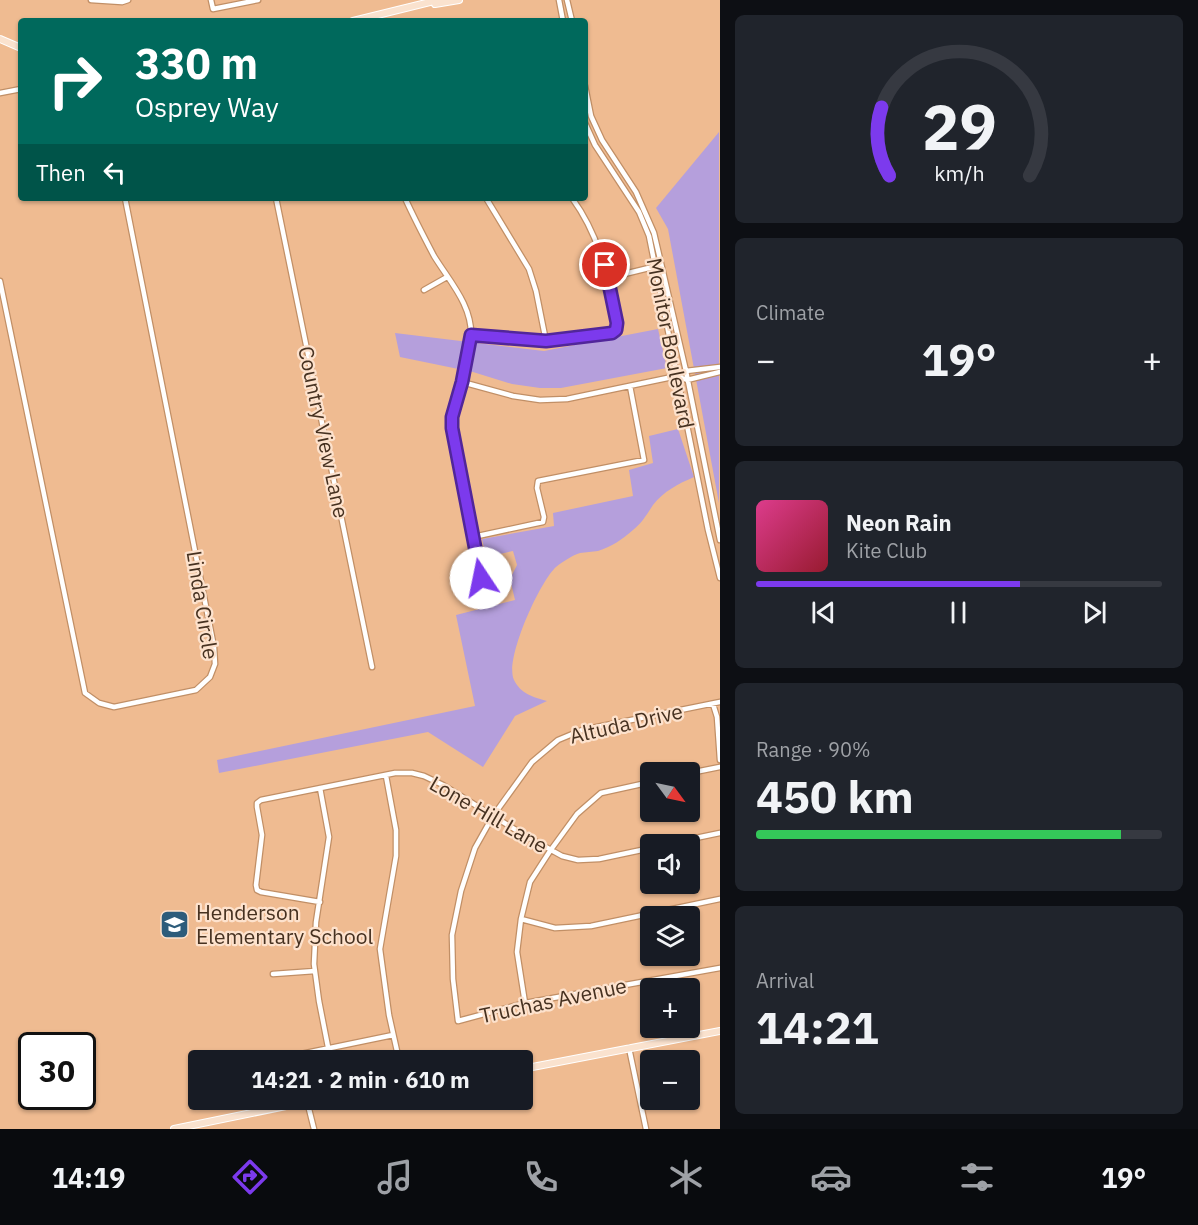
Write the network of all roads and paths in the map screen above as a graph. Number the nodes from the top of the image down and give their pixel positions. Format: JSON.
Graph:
{"nodes":[{"id":1,"x":91,"y":0,"type":"edge"},
{"id":2,"x":128,"y":0,"type":"edge"},
{"id":3,"x":211,"y":0,"type":"edge"},
{"id":4,"x":258,"y":0,"type":"edge"},
{"id":5,"x":438,"y":0,"type":"edge"},
{"id":6,"x":459,"y":0,"type":"edge"},
{"id":7,"x":559,"y":0,"type":"edge"},
{"id":8,"x":567,"y":0,"type":"edge"},
{"id":9,"x":419,"y":6,"type":"junction"},
{"id":10,"x":366,"y":18,"type":"edge"},
{"id":11,"x":562,"y":18,"type":"edge"},
{"id":12,"x":571,"y":18,"type":"edge"},
{"id":13,"x":0,"y":39,"type":"edge"},
{"id":14,"x":18,"y":47,"type":"edge"},
{"id":15,"x":18,"y":90,"type":"edge"},
{"id":16,"x":0,"y":93,"type":"edge"},
{"id":17,"x":588,"y":101,"type":"edge"},
{"id":18,"x":588,"y":130,"type":"edge"},
{"id":19,"x":126,"y":201,"type":"edge"},
{"id":20,"x":277,"y":201,"type":"edge"},
{"id":21,"x":406,"y":201,"type":"edge"},
{"id":22,"x":488,"y":201,"type":"edge"},
{"id":23,"x":574,"y":201,"type":"edge"},
{"id":24,"x":662,"y":265,"type":"junction"},
{"id":25,"x":655,"y":267,"type":"junction"},
{"id":26,"x":447,"y":277,"type":"junction"},
{"id":27,"x":608,"y":278,"type":"junction"},
{"id":28,"x":0,"y":281,"type":"edge"},
{"id":29,"x":424,"y":290,"type":"dead end"},
{"id":30,"x":471,"y":335,"type":"junction"},
{"id":31,"x":546,"y":341,"type":"junction"},
{"id":32,"x":720,"y":367,"type":"edge"},
{"id":33,"x":686,"y":371,"type":"junction"},
{"id":34,"x":720,"y":372,"type":"edge"},
{"id":35,"x":677,"y":376,"type":"junction"},
{"id":36,"x":687,"y":380,"type":"junction"},
{"id":37,"x":462,"y":382,"type":"junction"},
{"id":38,"x":630,"y":386,"type":"junction"},
{"id":39,"x":473,"y":537,"type":"junction"},
{"id":40,"x":720,"y":540,"type":"edge"},
{"id":41,"x":720,"y":578,"type":"edge"},
{"id":42,"x":490,"y":594,"type":"dead end"},
{"id":43,"x":372,"y":667,"type":"dead end"},
{"id":44,"x":720,"y":702,"type":"edge"},
{"id":45,"x":713,"y":704,"type":"junction"},
{"id":46,"x":720,"y":760,"type":"edge"},
{"id":47,"x":720,"y":767,"type":"edge"},
{"id":48,"x":700,"y":771,"type":"edge"},
{"id":49,"x":386,"y":776,"type":"junction"},
{"id":50,"x":640,"y":784,"type":"edge"},
{"id":51,"x":320,"y":789,"type":"junction"},
{"id":52,"x":493,"y":816,"type":"junction"},
{"id":53,"x":720,"y":833,"type":"edge"},
{"id":54,"x":700,"y":837,"type":"edge"},
{"id":55,"x":640,"y":850,"type":"edge"},
{"id":56,"x":550,"y":851,"type":"junction"},
{"id":57,"x":720,"y":899,"type":"edge"},
{"id":58,"x":320,"y":902,"type":"junction"},
{"id":59,"x":521,"y":919,"type":"junction"},
{"id":60,"x":720,"y":968,"type":"edge"},
{"id":61,"x":315,"y":971,"type":"junction"},
{"id":62,"x":273,"y":974,"type":"dead end"},
{"id":63,"x":525,"y":1003,"type":"junction"},
{"id":64,"x":459,"y":1021,"type":"joint"},
{"id":65,"x":720,"y":1030,"type":"edge"},
{"id":66,"x":393,"y":1035,"type":"junction"},
{"id":67,"x":328,"y":1047,"type":"junction"},
{"id":68,"x":628,"y":1048,"type":"junction"},
{"id":69,"x":317,"y":1050,"type":"edge"},
{"id":70,"x":397,"y":1050,"type":"edge"},
{"id":71,"x":533,"y":1068,"type":"edge"},
{"id":72,"x":264,"y":1110,"type":"edge"},
{"id":73,"x":312,"y":1110,"type":"edge"},
{"id":74,"x":174,"y":1129,"type":"edge"},
{"id":75,"x":314,"y":1129,"type":"edge"},
{"id":76,"x":646,"y":1129,"type":"edge"}],
"edges":[{"from":1,"to":2,"type":"street"},
{"from":3,"to":4,"type":"street"},
{"from":5,"to":9,"type":"main road"},
{"from":6,"to":9,"type":"main road"},
{"from":7,"to":11,"type":"street"},
{"from":8,"to":12,"type":"street"},
{"from":9,"to":10,"type":"main road"},
{"from":13,"to":14,"type":"main road"},
{"from":15,"to":16,"type":"street"},
{"from":17,"to":24,"type":"street","name":"Monitor Boulevard"},
{"from":18,"to":25,"type":"street","name":"Monitor Boulevard"},
{"from":19,"to":28,"type":"street","name":"Linda Circle"},
{"from":20,"to":43,"type":"street","name":"Country View Lane"},
{"from":21,"to":26,"type":"street"},
{"from":22,"to":31,"type":"street"},
{"from":23,"to":27,"type":"street"},
{"from":24,"to":25,"type":"street"},
{"from":24,"to":33,"type":"street","name":"Monitor Boulevard"},
{"from":25,"to":27,"type":"street"},
{"from":25,"to":35,"type":"street","name":"Monitor Boulevard"},
{"from":26,"to":29,"type":"street"},
{"from":26,"to":30,"type":"street"},
{"from":27,"to":31,"type":"street"},
{"from":30,"to":31,"type":"street"},
{"from":30,"to":37,"type":"street"},
{"from":32,"to":33,"type":"street"},
{"from":33,"to":35,"type":"street"},
{"from":33,"to":36,"type":"street","name":"Monitor Boulevard"},
{"from":34,"to":36,"type":"street"},
{"from":35,"to":36,"type":"street"},
{"from":35,"to":38,"type":"street"},
{"from":35,"to":41,"type":"street","name":"Monitor Boulevard"},
{"from":36,"to":40,"type":"street","name":"Monitor Boulevard"},
{"from":37,"to":38,"type":"street"},
{"from":37,"to":39,"type":"street"},
{"from":38,"to":39,"type":"street"},
{"from":39,"to":42,"type":"street"},
{"from":44,"to":45,"type":"street","name":"Altuda Drive"},
{"from":45,"to":46,"type":"street"},
{"from":45,"to":52,"type":"street","name":"Altuda Drive"},
{"from":47,"to":48,"type":"street"},
{"from":49,"to":51,"type":"street","name":"Lone Hill Lane"},
{"from":49,"to":52,"type":"street","name":"Lone Hill Lane"},
{"from":49,"to":66,"type":"street"},
{"from":50,"to":56,"type":"street"},
{"from":51,"to":58,"type":"street"},
{"from":51,"to":58,"type":"street","name":"Lone Hill Lane"},
{"from":52,"to":56,"type":"street","name":"Lone Hill Lane"},
{"from":52,"to":64,"type":"street","name":"Altuda Drive"},
{"from":53,"to":54,"type":"street"},
{"from":55,"to":56,"type":"street","name":"Lone Hill Lane"},
{"from":56,"to":59,"type":"street"},
{"from":57,"to":59,"type":"street"},
{"from":58,"to":61,"type":"street"},
{"from":59,"to":63,"type":"street"},
{"from":60,"to":63,"type":"street","name":"Truchas Avenue"},
{"from":61,"to":62,"type":"street"},
{"from":61,"to":67,"type":"street"},
{"from":63,"to":64,"type":"street","name":"Truchas Avenue"},
{"from":65,"to":68,"type":"main road"},
{"from":66,"to":67,"type":"street"},
{"from":66,"to":70,"type":"street"},
{"from":67,"to":69,"type":"street"},
{"from":68,"to":71,"type":"main road"},
{"from":68,"to":76,"type":"street"},
{"from":72,"to":74,"type":"main road"},
{"from":73,"to":75,"type":"street"}]}
